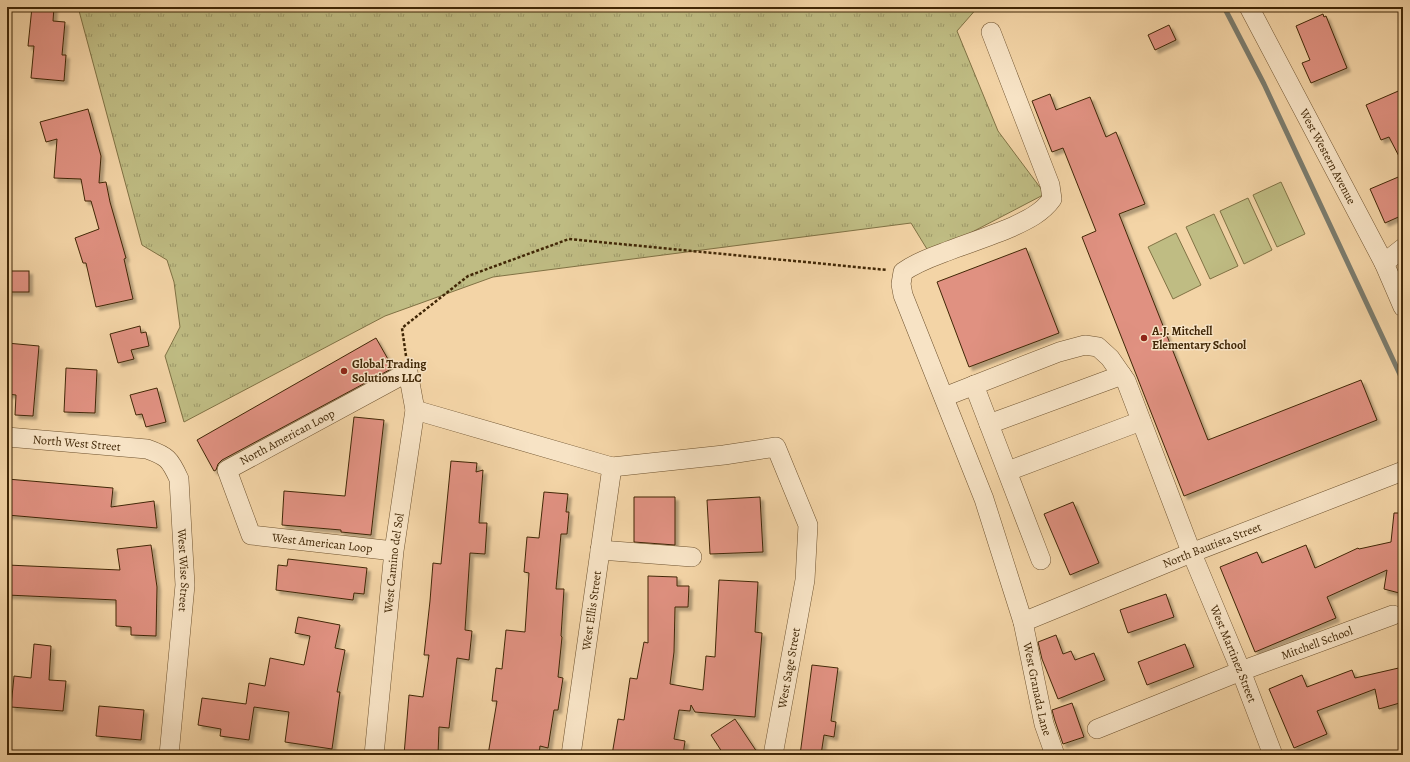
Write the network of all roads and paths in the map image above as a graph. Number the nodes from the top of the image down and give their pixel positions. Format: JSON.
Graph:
{"nodes":[{"id":1,"x":1249,"y":7,"type":"edge"},
{"id":2,"x":991,"y":32,"type":"dead end"},
{"id":3,"x":1403,"y":248,"type":"edge"},
{"id":4,"x":1384,"y":263,"type":"junction"},
{"id":5,"x":903,"y":272,"type":"junction"},
{"id":6,"x":1403,"y":307,"type":"edge"},
{"id":7,"x":408,"y":372,"type":"junction"},
{"id":8,"x":1122,"y":376,"type":"junction"},
{"id":9,"x":974,"y":385,"type":"junction"},
{"id":10,"x":944,"y":398,"type":"junction"},
{"id":11,"x":415,"y":410,"type":"junction"},
{"id":12,"x":1141,"y":421,"type":"junction"},
{"id":13,"x":989,"y":424,"type":"junction"},
{"id":14,"x":7,"y":437,"type":"edge"},
{"id":15,"x":147,"y":449,"type":"joint"},
{"id":16,"x":612,"y":467,"type":"junction"},
{"id":17,"x":1403,"y":471,"type":"edge"},
{"id":18,"x":1008,"y":472,"type":"junction"},
{"id":19,"x":251,"y":535,"type":"joint"},
{"id":20,"x":600,"y":550,"type":"junction"},
{"id":21,"x":394,"y":551,"type":"junction"},
{"id":22,"x":1192,"y":553,"type":"junction"},
{"id":23,"x":692,"y":557,"type":"dead end"},
{"id":24,"x":1041,"y":560,"type":"dead end"},
{"id":25,"x":1393,"y":615,"type":"dead end"},
{"id":26,"x":1023,"y":622,"type":"junction"},
{"id":27,"x":1241,"y":671,"type":"junction"},
{"id":28,"x":1097,"y":729,"type":"dead end"},
{"id":29,"x":169,"y":755,"type":"edge"},
{"id":30,"x":374,"y":755,"type":"edge"},
{"id":31,"x":572,"y":755,"type":"edge"},
{"id":32,"x":773,"y":755,"type":"edge"},
{"id":33,"x":1055,"y":755,"type":"edge"},
{"id":34,"x":1273,"y":755,"type":"edge"}],
"edges":[{"from":1,"to":4,"type":"street","name":"West Western Avenue"},
{"from":2,"to":5,"type":"street"},
{"from":3,"to":4,"type":"street"},
{"from":4,"to":6,"type":"street","name":"West Western Avenue"},
{"from":5,"to":7,"type":"path"},
{"from":5,"to":10,"type":"street","name":"West Granada Lane"},
{"from":7,"to":11,"type":"street","name":"West Camino del Sol"},
{"from":7,"to":19,"type":"street","name":"North American Loop"},
{"from":8,"to":9,"type":"street","name":"West Martinez Street"},
{"from":8,"to":12,"type":"street","name":"West Martinez Street"},
{"from":8,"to":13,"type":"street"},
{"from":9,"to":10,"type":"street","name":"West Martinez Street"},
{"from":9,"to":13,"type":"street"},
{"from":10,"to":26,"type":"street","name":"West Granada Lane"},
{"from":11,"to":16,"type":"street"},
{"from":11,"to":21,"type":"street","name":"West Camino del Sol"},
{"from":12,"to":18,"type":"street"},
{"from":12,"to":22,"type":"street","name":"West Martinez Street"},
{"from":13,"to":18,"type":"street"},
{"from":14,"to":15,"type":"street","name":"North West Street"},
{"from":15,"to":29,"type":"street","name":"West Wise Street"},
{"from":16,"to":20,"type":"street","name":"West Ellis Street"},
{"from":16,"to":32,"type":"street","name":"West Sage Street"},
{"from":17,"to":22,"type":"street","name":"North Bautista Street"},
{"from":18,"to":24,"type":"street"},
{"from":19,"to":21,"type":"street","name":"West American Loop"},
{"from":20,"to":23,"type":"street"},
{"from":20,"to":31,"type":"street","name":"West Ellis Street"},
{"from":21,"to":30,"type":"street","name":"West Camino del Sol"},
{"from":22,"to":26,"type":"street","name":"North Bautista Street"},
{"from":22,"to":27,"type":"street","name":"West Martinez Street"},
{"from":25,"to":27,"type":"street","name":"Mitchell School"},
{"from":26,"to":33,"type":"street","name":"West Granada Lane"},
{"from":27,"to":28,"type":"street","name":"Mitchell School"},
{"from":27,"to":34,"type":"street","name":"West Martinez Street"}]}
